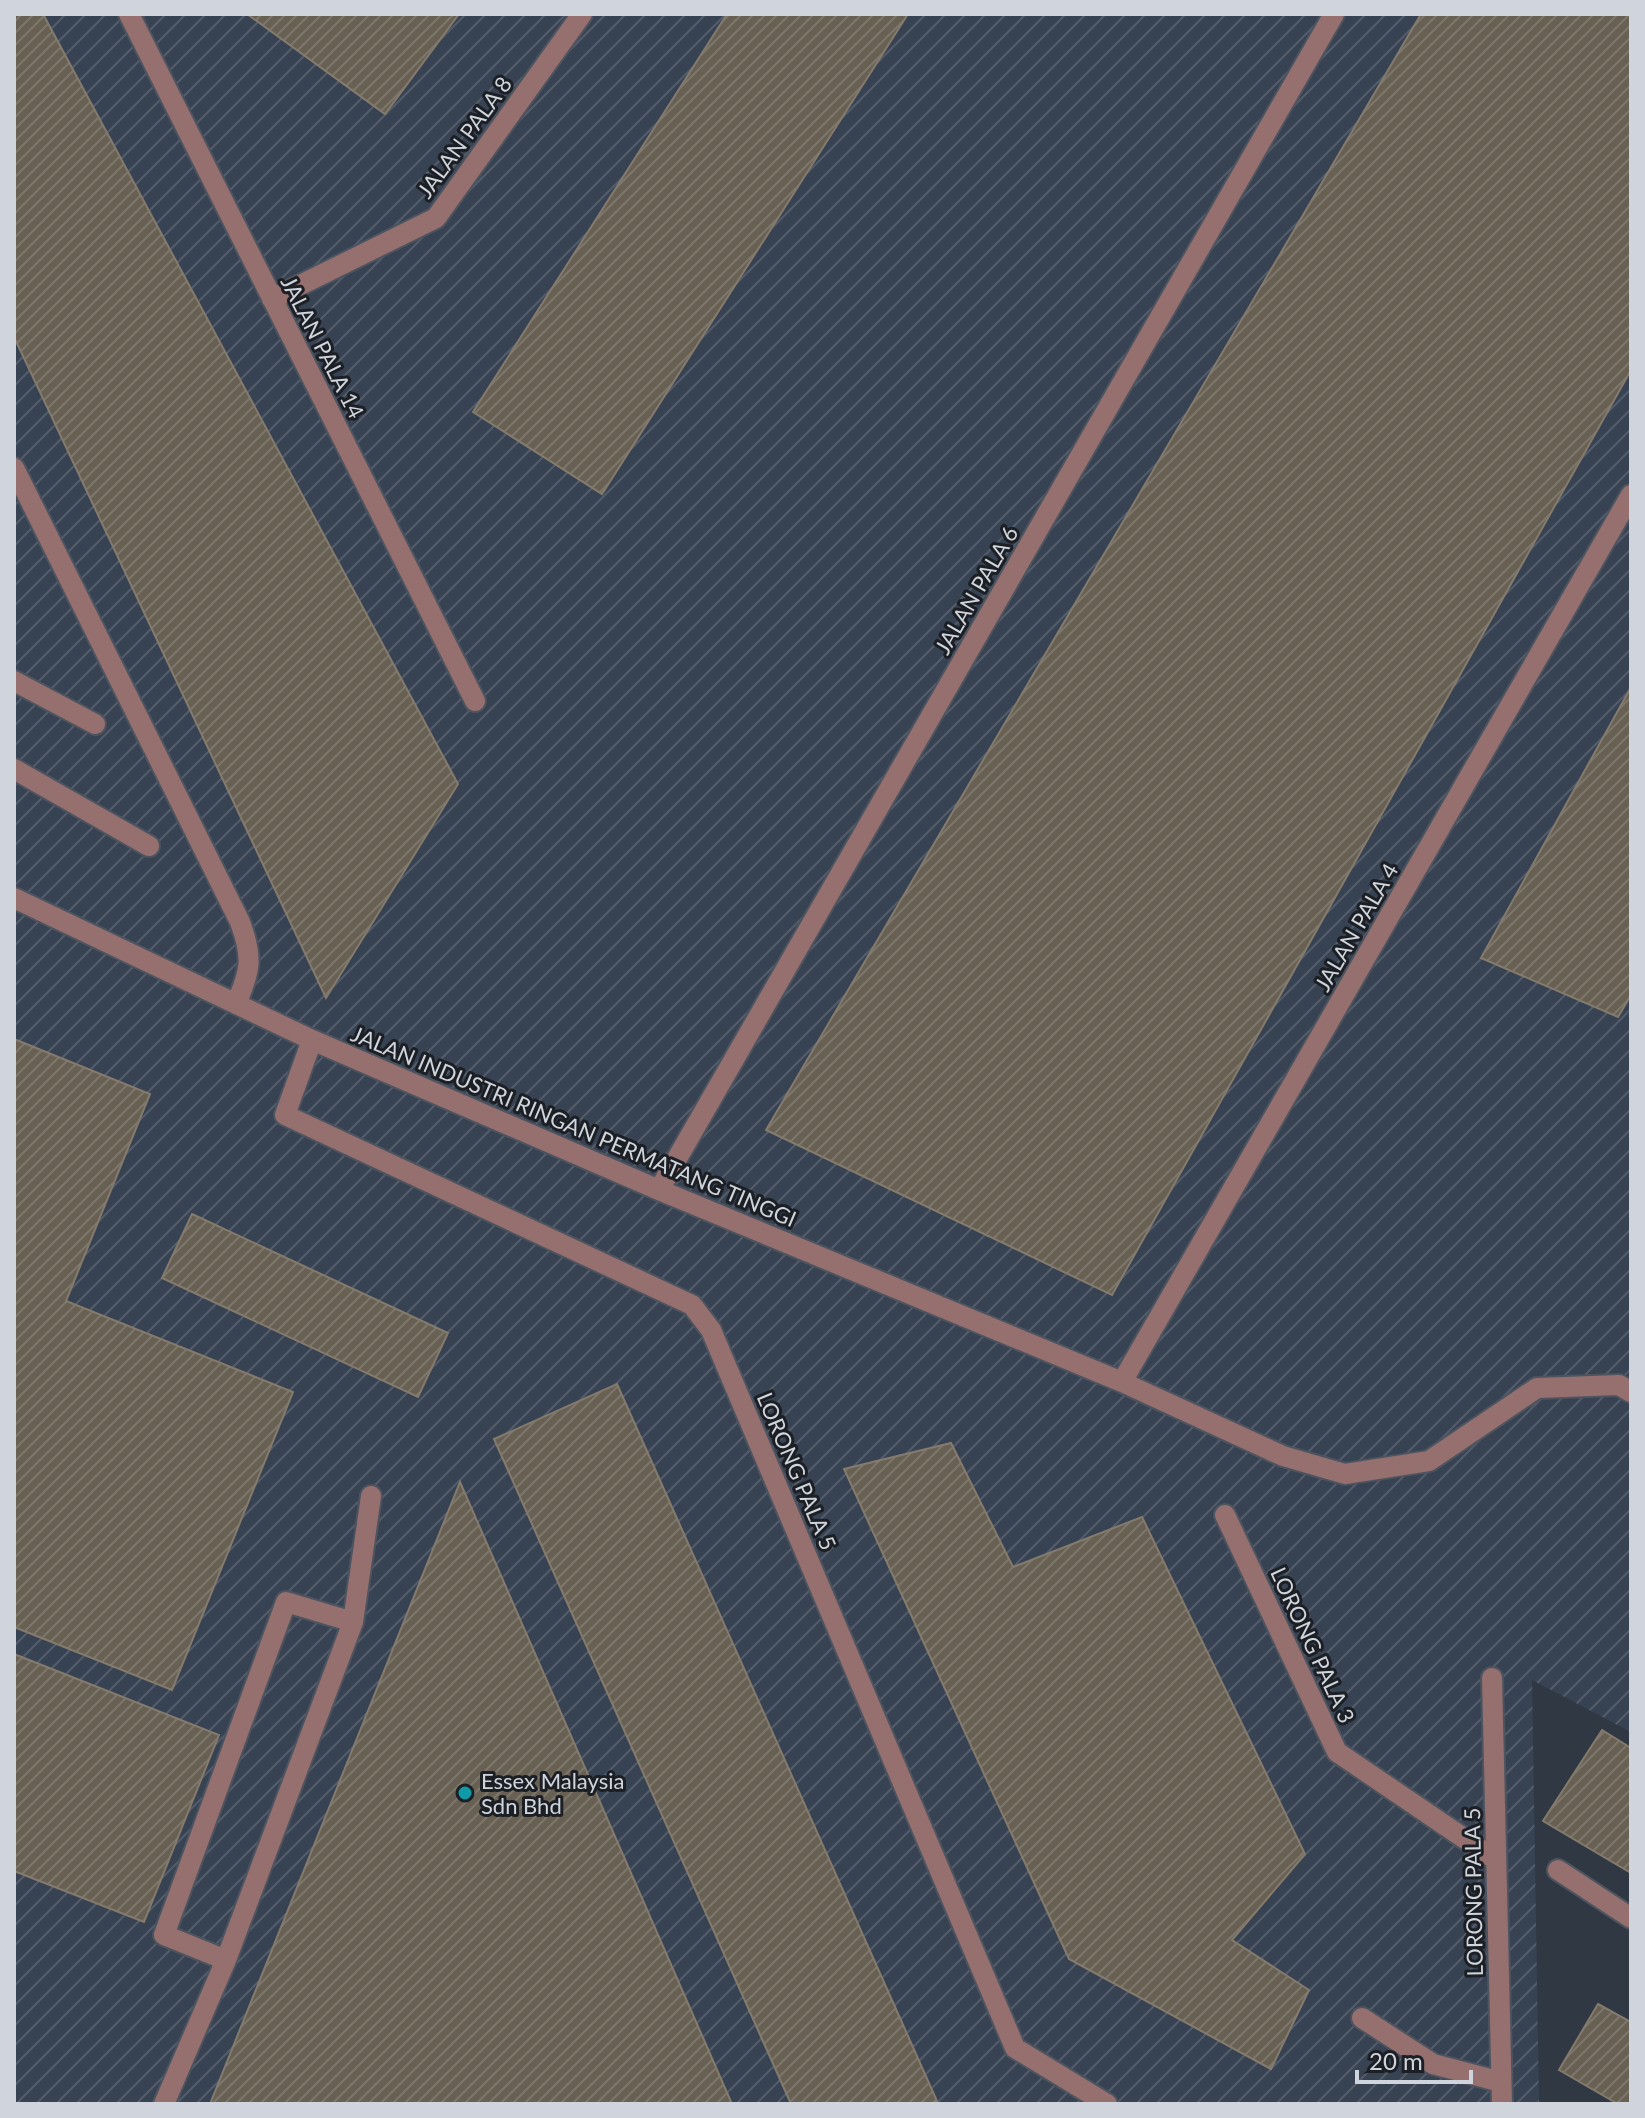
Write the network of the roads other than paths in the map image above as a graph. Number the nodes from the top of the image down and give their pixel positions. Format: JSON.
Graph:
{"nodes":[{"id":1,"x":129,"y":14,"type":"edge"},
{"id":2,"x":582,"y":14,"type":"edge"},
{"id":3,"x":1334,"y":14,"type":"edge"},
{"id":4,"x":272,"y":299,"type":"junction"},
{"id":5,"x":14,"y":468,"type":"edge"},
{"id":6,"x":1631,"y":495,"type":"edge"},
{"id":7,"x":14,"y":681,"type":"edge"},
{"id":8,"x":475,"y":701,"type":"dead end"},
{"id":9,"x":95,"y":724,"type":"dead end"},
{"id":10,"x":14,"y":769,"type":"edge"},
{"id":11,"x":149,"y":846,"type":"dead end"},
{"id":12,"x":14,"y":898,"type":"edge"},
{"id":13,"x":236,"y":1004,"type":"junction"},
{"id":14,"x":312,"y":1040,"type":"junction"},
{"id":15,"x":659,"y":1190,"type":"junction"},
{"id":16,"x":1122,"y":1382,"type":"junction"},
{"id":17,"x":1631,"y":1392,"type":"edge"},
{"id":18,"x":371,"y":1496,"type":"dead end"},
{"id":19,"x":1225,"y":1515,"type":"dead end"},
{"id":20,"x":353,"y":1622,"type":"junction"},
{"id":21,"x":1492,"y":1678,"type":"dead end"},
{"id":22,"x":1496,"y":1860,"type":"junction"},
{"id":23,"x":1558,"y":1870,"type":"dead end"},
{"id":24,"x":1631,"y":1918,"type":"edge"},
{"id":25,"x":226,"y":1960,"type":"junction"},
{"id":26,"x":1362,"y":2018,"type":"dead end"},
{"id":27,"x":1501,"y":2082,"type":"junction"},
{"id":28,"x":164,"y":2104,"type":"edge"},
{"id":29,"x":1107,"y":2104,"type":"edge"},
{"id":30,"x":1502,"y":2104,"type":"edge"}],
"edges":[{"from":1,"to":4,"type":"street","name":"JALAN PALA 14"},
{"from":2,"to":4,"type":"street","name":"JALAN PALA 8"},
{"from":3,"to":15,"type":"street","name":"JALAN PALA 6"},
{"from":4,"to":8,"type":"street","name":"JALAN PALA 14"},
{"from":5,"to":13,"type":"street"},
{"from":6,"to":16,"type":"street","name":"JALAN PALA 4"},
{"from":7,"to":9,"type":"street"},
{"from":10,"to":11,"type":"street"},
{"from":12,"to":13,"type":"street","name":"JALAN INDUSTRI RINGAN PERMATANG TINGGI"},
{"from":13,"to":14,"type":"street","name":"JALAN INDUSTRI RINGAN PERMATANG TINGGI"},
{"from":14,"to":15,"type":"street","name":"JALAN INDUSTRI RINGAN PERMATANG TINGGI"},
{"from":14,"to":29,"type":"street","name":"LORONG PALA 5"},
{"from":15,"to":16,"type":"street","name":"JALAN INDUSTRI RINGAN PERMATANG TINGGI"},
{"from":16,"to":17,"type":"street","name":"JALAN INDUSTRI RINGAN PERMATANG TINGGI"},
{"from":18,"to":20,"type":"street"},
{"from":19,"to":22,"type":"street","name":"LORONG PALA 3"},
{"from":20,"to":25,"type":"street"},
{"from":20,"to":25,"type":"street"},
{"from":21,"to":22,"type":"street","name":"LORONG PALA 5"},
{"from":22,"to":27,"type":"street","name":"LORONG PALA 5"},
{"from":23,"to":24,"type":"street"},
{"from":25,"to":28,"type":"street"},
{"from":26,"to":27,"type":"street"},
{"from":27,"to":30,"type":"street","name":"LORONG PALA 5"}]}
